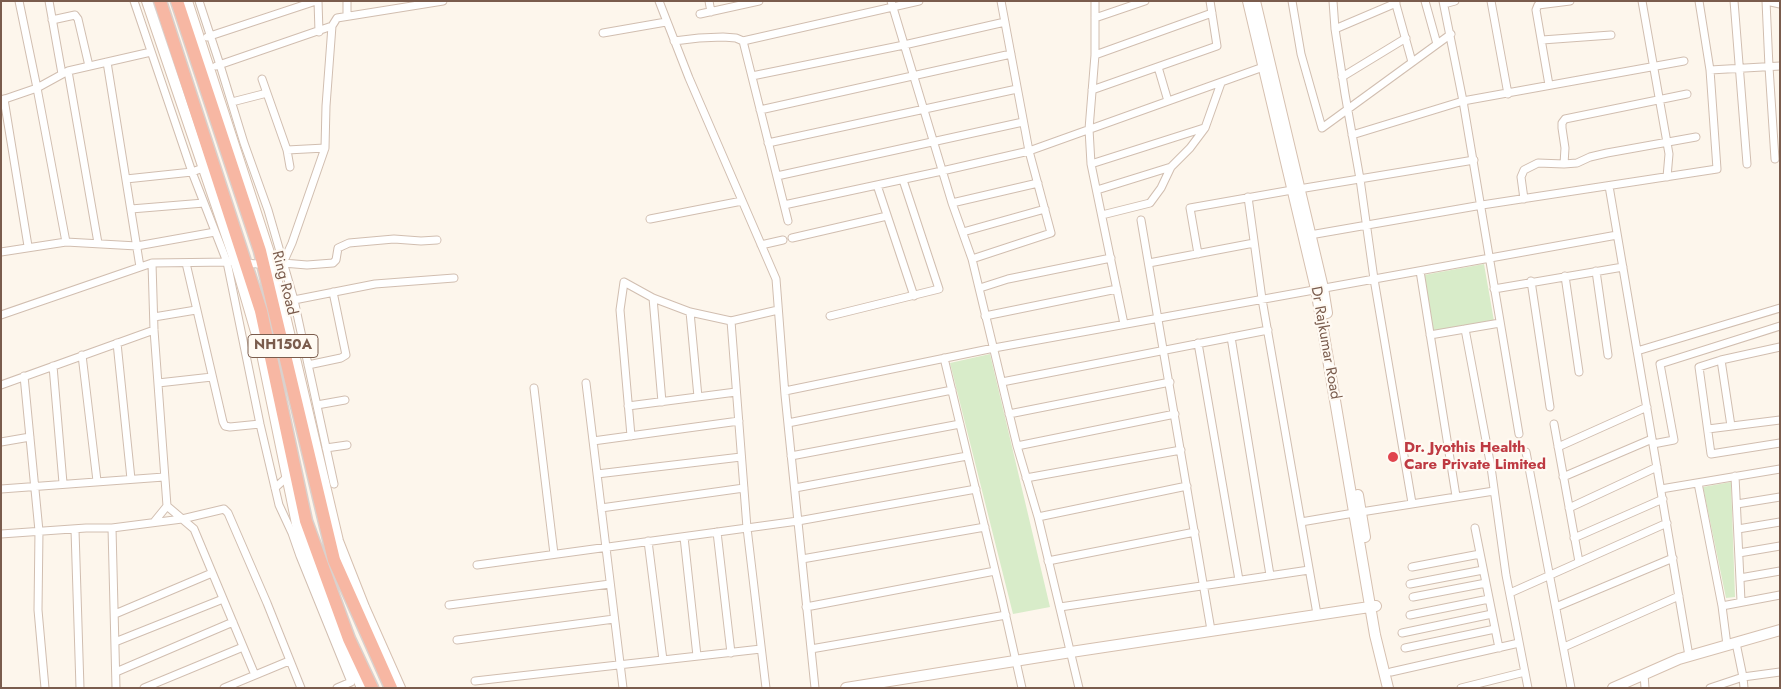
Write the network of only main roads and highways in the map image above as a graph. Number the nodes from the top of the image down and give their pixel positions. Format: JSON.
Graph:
{"nodes":[{"id":1,"x":160,"y":1,"type":"edge"},
{"id":2,"x":177,"y":1,"type":"edge"},
{"id":3,"x":372,"y":688,"type":"edge"},
{"id":4,"x":391,"y":688,"type":"edge"}],
"edges":[{"from":1,"to":3,"type":"highway","name":"Ring Road","number":"NH150A"},
{"from":2,"to":4,"type":"highway","name":"Ring Road","number":"NH150A"}]}
